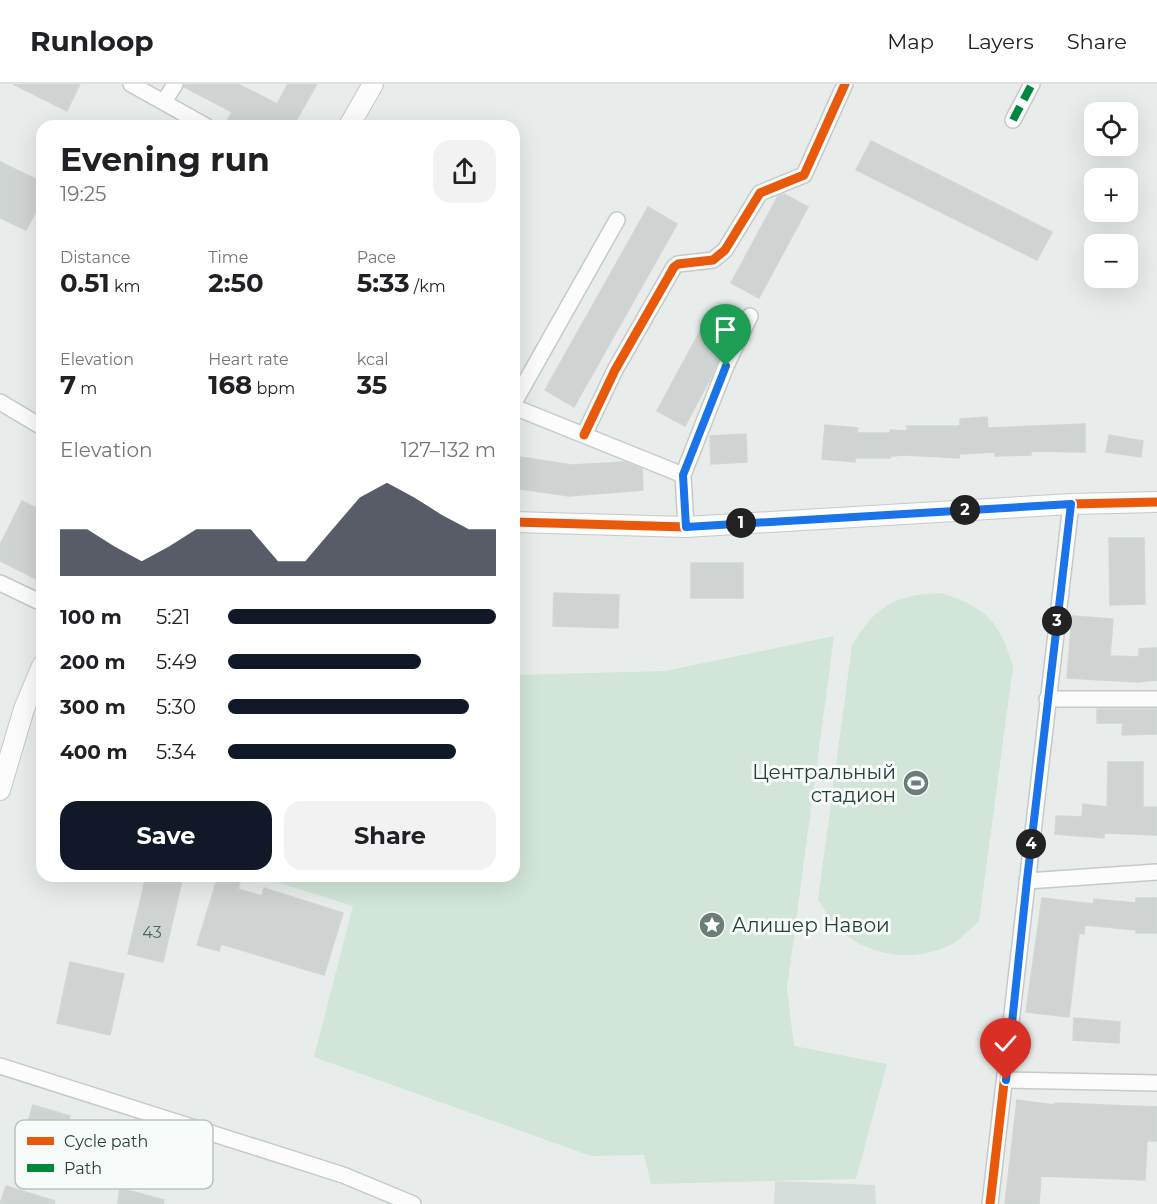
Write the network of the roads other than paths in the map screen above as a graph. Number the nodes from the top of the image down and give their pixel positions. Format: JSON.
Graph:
{"nodes":[{"id":1,"x":131,"y":84,"type":"edge"},
{"id":2,"x":175,"y":84,"type":"edge"},
{"id":3,"x":373,"y":84,"type":"edge"},
{"id":4,"x":845,"y":84,"type":"edge"},
{"id":5,"x":1032,"y":84,"type":"edge"},
{"id":6,"x":164,"y":102,"type":"junction"},
{"id":7,"x":196,"y":120,"type":"edge"},
{"id":8,"x":352,"y":120,"type":"edge"},
{"id":9,"x":1013,"y":120,"type":"dead end"},
{"id":10,"x":617,"y":220,"type":"dead end"},
{"id":11,"x":750,"y":316,"type":"dead end"},
{"id":12,"x":520,"y":394,"type":"edge"},
{"id":13,"x":0,"y":402,"type":"edge"},
{"id":14,"x":520,"y":409,"type":"edge"},
{"id":15,"x":36,"y":423,"type":"edge"},
{"id":16,"x":584,"y":435,"type":"junction"},
{"id":17,"x":683,"y":475,"type":"junction"},
{"id":18,"x":1157,"y":502,"type":"edge"},
{"id":19,"x":1071,"y":504,"type":"junction"},
{"id":20,"x":520,"y":522,"type":"edge"},
{"id":21,"x":686,"y":527,"type":"junction"},
{"id":22,"x":0,"y":583,"type":"edge"},
{"id":23,"x":36,"y":600,"type":"edge"},
{"id":24,"x":36,"y":680,"type":"edge"},
{"id":25,"x":1047,"y":699,"type":"junction"},
{"id":26,"x":1157,"y":699,"type":"edge"},
{"id":27,"x":1,"y":779,"type":"edge"},
{"id":28,"x":1157,"y":872,"type":"edge"},
{"id":29,"x":1027,"y":880,"type":"junction"},
{"id":30,"x":0,"y":1066,"type":"edge"},
{"id":31,"x":1006,"y":1080,"type":"junction"},
{"id":32,"x":1157,"y":1083,"type":"edge"},
{"id":33,"x":170,"y":1120,"type":"edge"},
{"id":34,"x":213,"y":1134,"type":"edge"},
{"id":35,"x":412,"y":1204,"type":"edge"},
{"id":36,"x":990,"y":1204,"type":"edge"}],
"edges":[{"from":1,"to":6,"type":"street"},
{"from":2,"to":6,"type":"street"},
{"from":3,"to":8,"type":"street"},
{"from":4,"to":16,"type":"street"},
{"from":5,"to":9,"type":"street"},
{"from":6,"to":7,"type":"street"},
{"from":10,"to":12,"type":"street"},
{"from":11,"to":17,"type":"street"},
{"from":13,"to":15,"type":"street"},
{"from":14,"to":16,"type":"street"},
{"from":16,"to":17,"type":"street"},
{"from":17,"to":21,"type":"street"},
{"from":18,"to":19,"type":"street"},
{"from":19,"to":21,"type":"street"},
{"from":19,"to":25,"type":"street"},
{"from":20,"to":21,"type":"street"},
{"from":22,"to":23,"type":"street"},
{"from":24,"to":27,"type":"street"},
{"from":25,"to":26,"type":"street"},
{"from":25,"to":29,"type":"street"},
{"from":28,"to":29,"type":"street"},
{"from":29,"to":31,"type":"street"},
{"from":30,"to":33,"type":"street"},
{"from":31,"to":32,"type":"street"},
{"from":31,"to":36,"type":"street"},
{"from":34,"to":35,"type":"street"}]}
